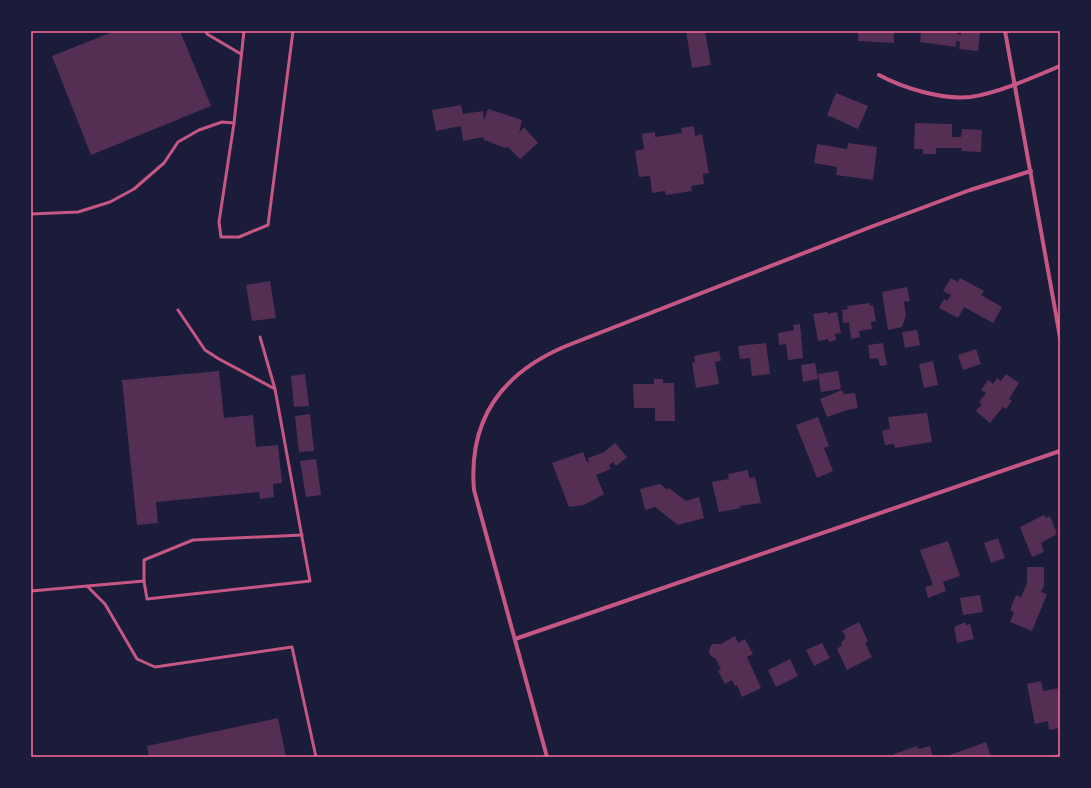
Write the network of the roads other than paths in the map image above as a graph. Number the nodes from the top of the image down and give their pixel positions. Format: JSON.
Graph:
{"nodes":[{"id":1,"x":206,"y":31,"type":"edge"},
{"id":2,"x":244,"y":31,"type":"edge"},
{"id":3,"x":293,"y":31,"type":"edge"},
{"id":4,"x":1005,"y":31,"type":"edge"},
{"id":5,"x":241,"y":54,"type":"junction"},
{"id":6,"x":1060,"y":66,"type":"edge"},
{"id":7,"x":879,"y":75,"type":"dead end"},
{"id":8,"x":1016,"y":84,"type":"junction"},
{"id":9,"x":234,"y":123,"type":"junction"},
{"id":10,"x":1031,"y":171,"type":"junction"},
{"id":11,"x":31,"y":214,"type":"edge"},
{"id":12,"x":178,"y":310,"type":"dead end"},
{"id":13,"x":260,"y":337,"type":"dead end"},
{"id":14,"x":1060,"y":337,"type":"edge"},
{"id":15,"x":276,"y":389,"type":"junction"},
{"id":16,"x":1060,"y":451,"type":"edge"},
{"id":17,"x":302,"y":535,"type":"junction"},
{"id":18,"x":144,"y":580,"type":"junction"},
{"id":19,"x":87,"y":586,"type":"junction"},
{"id":20,"x":31,"y":591,"type":"edge"},
{"id":21,"x":515,"y":639,"type":"junction"},
{"id":22,"x":316,"y":757,"type":"edge"},
{"id":23,"x":547,"y":757,"type":"edge"}],
"edges":[{"from":1,"to":5,"type":"lane"},
{"from":2,"to":5,"type":"lane"},
{"from":3,"to":9,"type":"lane"},
{"from":4,"to":8,"type":"street"},
{"from":5,"to":9,"type":"lane"},
{"from":6,"to":8,"type":"street"},
{"from":7,"to":8,"type":"street"},
{"from":8,"to":10,"type":"street"},
{"from":9,"to":11,"type":"lane"},
{"from":10,"to":14,"type":"street"},
{"from":10,"to":21,"type":"street"},
{"from":12,"to":15,"type":"lane"},
{"from":13,"to":15,"type":"lane"},
{"from":15,"to":17,"type":"lane"},
{"from":16,"to":21,"type":"street"},
{"from":17,"to":18,"type":"lane"},
{"from":17,"to":18,"type":"lane"},
{"from":18,"to":19,"type":"lane"},
{"from":19,"to":20,"type":"lane"},
{"from":19,"to":22,"type":"lane"},
{"from":21,"to":23,"type":"street"}]}
